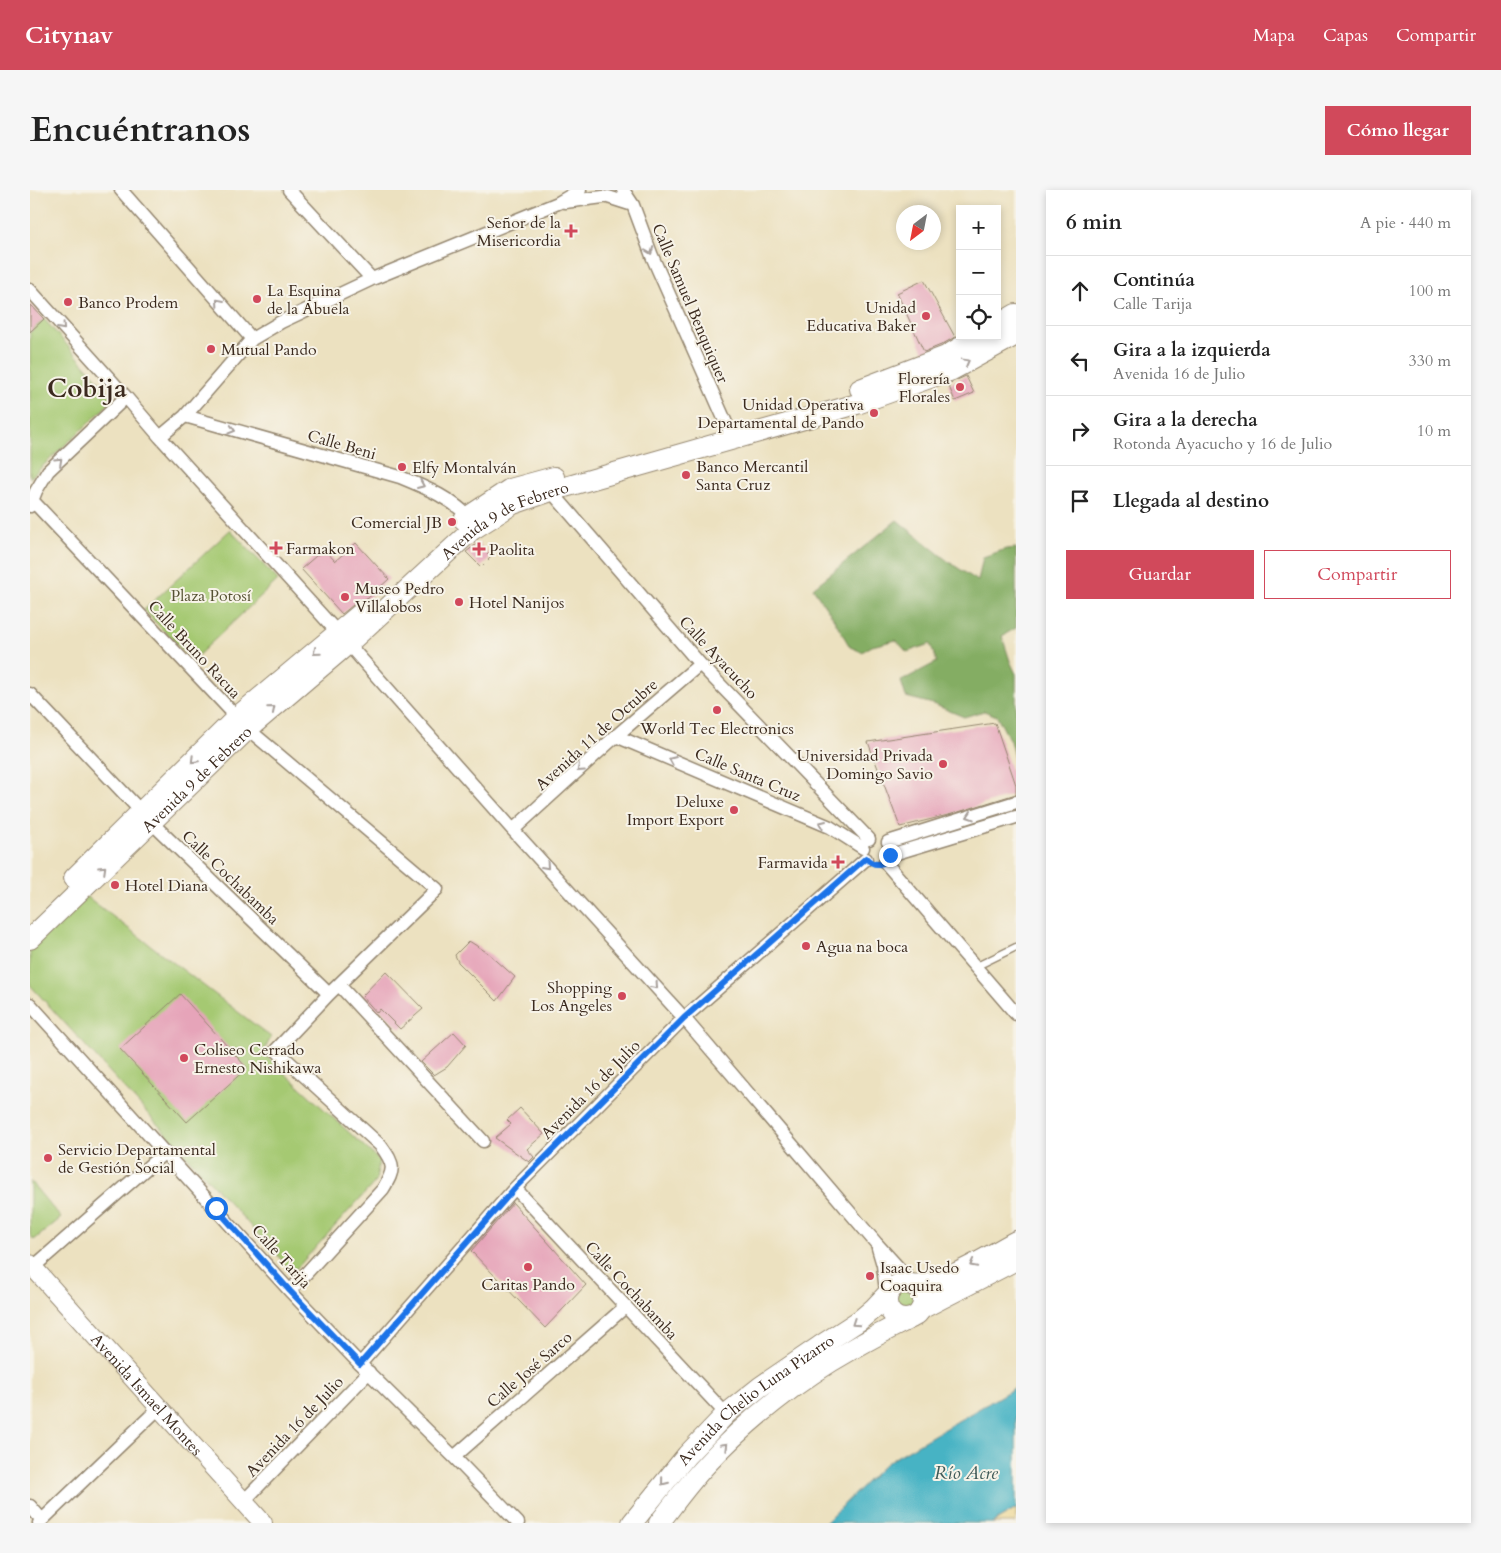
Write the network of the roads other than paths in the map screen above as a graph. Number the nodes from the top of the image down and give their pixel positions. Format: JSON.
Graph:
{"nodes":[{"id":1,"x":121,"y":190,"type":"edge"},
{"id":2,"x":288,"y":190,"type":"edge"},
{"id":3,"x":580,"y":190,"type":"edge"},
{"id":4,"x":638,"y":190,"type":"edge"},
{"id":5,"x":614,"y":192,"type":"edge"},
{"id":6,"x":558,"y":203,"type":"junction"},
{"id":7,"x":632,"y":206,"type":"junction"},
{"id":8,"x":372,"y":279,"type":"junction"},
{"id":9,"x":30,"y":290,"type":"edge"},
{"id":10,"x":1016,"y":314,"type":"edge"},
{"id":11,"x":1001,"y":323,"type":"edge"},
{"id":12,"x":1016,"y":335,"type":"edge"},
{"id":13,"x":252,"y":339,"type":"junction"},
{"id":14,"x":972,"y":340,"type":"edge"},
{"id":15,"x":126,"y":397,"type":"junction"},
{"id":16,"x":185,"y":416,"type":"junction"},
{"id":17,"x":731,"y":435,"type":"junction"},
{"id":18,"x":160,"y":437,"type":"junction"},
{"id":19,"x":551,"y":491,"type":"junction"},
{"id":20,"x":31,"y":502,"type":"edge"},
{"id":21,"x":473,"y":521,"type":"junction"},
{"id":22,"x":344,"y":639,"type":"junction"},
{"id":23,"x":700,"y":664,"type":"junction"},
{"id":24,"x":30,"y":694,"type":"edge"},
{"id":25,"x":243,"y":723,"type":"junction"},
{"id":26,"x":616,"y":736,"type":"junction"},
{"id":27,"x":1016,"y":802,"type":"edge"},
{"id":28,"x":1016,"y":817,"type":"edge"},
{"id":29,"x":147,"y":818,"type":"junction"},
{"id":30,"x":513,"y":830,"type":"junction"},
{"id":31,"x":866,"y":849,"type":"junction"},
{"id":32,"x":888,"y":853,"type":"junction"},
{"id":33,"x":30,"y":921,"type":"edge"},
{"id":34,"x":30,"y":939,"type":"edge"},
{"id":35,"x":1016,"y":947,"type":"edge"},
{"id":36,"x":975,"y":966,"type":"junction"},
{"id":37,"x":334,"y":989,"type":"junction"},
{"id":38,"x":30,"y":1004,"type":"edge"},
{"id":39,"x":1016,"y":1014,"type":"edge"},
{"id":40,"x":684,"y":1018,"type":"junction"},
{"id":41,"x":483,"y":1142,"type":"dead end"},
{"id":42,"x":165,"y":1152,"type":"junction"},
{"id":43,"x":515,"y":1188,"type":"junction"},
{"id":44,"x":1016,"y":1241,"type":"edge"},
{"id":45,"x":876,"y":1243,"type":"junction"},
{"id":46,"x":1016,"y":1260,"type":"edge"},
{"id":47,"x":31,"y":1267,"type":"edge"},
{"id":48,"x":914,"y":1286,"type":"junction"},
{"id":49,"x":290,"y":1291,"type":"junction"},
{"id":50,"x":888,"y":1295,"type":"junction"},
{"id":51,"x":625,"y":1306,"type":"junction"},
{"id":52,"x":915,"y":1314,"type":"junction"},
{"id":53,"x":364,"y":1368,"type":"junction"},
{"id":54,"x":160,"y":1407,"type":"junction"},
{"id":55,"x":726,"y":1414,"type":"junction"},
{"id":56,"x":454,"y":1457,"type":"junction"},
{"id":57,"x":243,"y":1502,"type":"junction"},
{"id":58,"x":30,"y":1506,"type":"edge"},
{"id":59,"x":510,"y":1520,"type":"edge"},
{"id":60,"x":40,"y":1521,"type":"edge"},
{"id":61,"x":263,"y":1523,"type":"edge"},
{"id":62,"x":632,"y":1523,"type":"edge"},
{"id":63,"x":659,"y":1523,"type":"edge"}],
"edges":[{"from":13,"to":1,"type":"street","one_way":true},
{"from":2,"to":8,"type":"street"},
{"from":3,"to":6,"type":"street"},
{"from":4,"to":7,"type":"street"},
{"from":5,"to":6,"type":"street"},
{"from":5,"to":7,"type":"street"},
{"from":6,"to":8,"type":"street"},
{"from":7,"to":17,"type":"street","name":"Calle Samuel Benquiquer","one_way":true},
{"from":8,"to":13,"type":"street"},
{"from":9,"to":15,"type":"street","one_way":true},
{"from":10,"to":11,"type":"main road"},
{"from":17,"to":12,"type":"main road","name":"Avenida 9 de Febrero","one_way":true},
{"from":13,"to":16,"type":"street"},
{"from":14,"to":17,"type":"main road","name":"Avenida 9 de Febrero"},
{"from":15,"to":18,"type":"street"},
{"from":20,"to":15,"type":"street","one_way":true},
{"from":16,"to":18,"type":"street"},
{"from":16,"to":21,"type":"street","name":"Calle Beni","one_way":true},
{"from":17,"to":19,"type":"main road","name":"Avenida 9 de Febrero"},
{"from":17,"to":21,"type":"main road","name":"Avenida 9 de Febrero"},
{"from":18,"to":22,"type":"street"},
{"from":19,"to":21,"type":"main road","name":"Avenida 9 de Febrero"},
{"from":19,"to":23,"type":"street","name":"Calle Ayacucho"},
{"from":20,"to":25,"type":"street","name":"Calle Bruno Racua"},
{"from":21,"to":22,"type":"main road","name":"Avenida 9 de Febrero"},
{"from":22,"to":25,"type":"main road","name":"Avenida 9 de Febrero"},
{"from":22,"to":30,"type":"street"},
{"from":23,"to":26,"type":"street","name":"Avenida 11 de Octubre"},
{"from":23,"to":31,"type":"street","name":"Calle Ayacucho"},
{"from":24,"to":29,"type":"street","name":"Calle Cochabamba"},
{"from":25,"to":29,"type":"main road","name":"Avenida 9 de Febrero"},
{"from":25,"to":37,"type":"street","name":"Calle Bruno Racua"},
{"from":26,"to":30,"type":"street","name":"Avenida 11 de Octubre","one_way":true},
{"from":31,"to":26,"type":"street","name":"Calle Santa Cruz","one_way":true},
{"from":27,"to":32,"type":"street","one_way":true},
{"from":28,"to":32,"type":"street"},
{"from":29,"to":33,"type":"main road","name":"Avenida 9 de Febrero"},
{"from":34,"to":29,"type":"main road","name":"Avenida 9 de Febrero","one_way":true},
{"from":29,"to":37,"type":"street","name":"Calle Cochabamba"},
{"from":30,"to":40,"type":"street","one_way":true},
{"from":31,"to":32,"type":"street"},
{"from":31,"to":32,"type":"street"},
{"from":31,"to":40,"type":"street","name":"Avenida 16 de Julio"},
{"from":32,"to":36,"type":"street"},
{"from":35,"to":36,"type":"lane"},
{"from":36,"to":39,"type":"street"},
{"from":37,"to":41,"type":"street","name":"Calle Cochabamba"},
{"from":37,"to":49,"type":"street"},
{"from":38,"to":42,"type":"street","name":"Calle Tarija"},
{"from":40,"to":43,"type":"street","name":"Avenida 16 de Julio"},
{"from":40,"to":45,"type":"street"},
{"from":42,"to":47,"type":"street"},
{"from":42,"to":49,"type":"street","name":"Calle Tarija"},
{"from":43,"to":51,"type":"street","name":"Calle Cochabamba"},
{"from":43,"to":53,"type":"street","name":"Avenida 16 de Julio"},
{"from":44,"to":48,"type":"main road","one_way":true},
{"from":45,"to":48,"type":"street"},
{"from":45,"to":50,"type":"street"},
{"from":46,"to":52,"type":"main road","name":"Avenida Chelio Luna Pizarro"},
{"from":47,"to":54,"type":"street","name":"Avenida Ismael Montes"},
{"from":48,"to":50,"type":"main road"},
{"from":48,"to":52,"type":"main road"},
{"from":49,"to":53,"type":"street","name":"Calle Tarija"},
{"from":50,"to":52,"type":"main road"},
{"from":50,"to":55,"type":"main road","name":"Avenida Chelio Luna Pizarro","one_way":true},
{"from":51,"to":55,"type":"street","name":"Calle Cochabamba"},
{"from":51,"to":56,"type":"street","name":"Calle José Sarco"},
{"from":63,"to":52,"type":"main road","name":"Avenida Chelio Luna Pizarro","one_way":true},
{"from":53,"to":56,"type":"street","name":"Calle Tarija"},
{"from":53,"to":57,"type":"street","name":"Avenida 16 de Julio"},
{"from":54,"to":57,"type":"street","name":"Avenida Ismael Montes"},
{"from":54,"to":60,"type":"street"},
{"from":55,"to":62,"type":"main road","name":"Avenida Chelio Luna Pizarro","one_way":true},
{"from":56,"to":59,"type":"street","name":"Calle Tarija"},
{"from":57,"to":61,"type":"street","name":"Avenida Ismael Montes"},
{"from":58,"to":60,"type":"street"}]}
